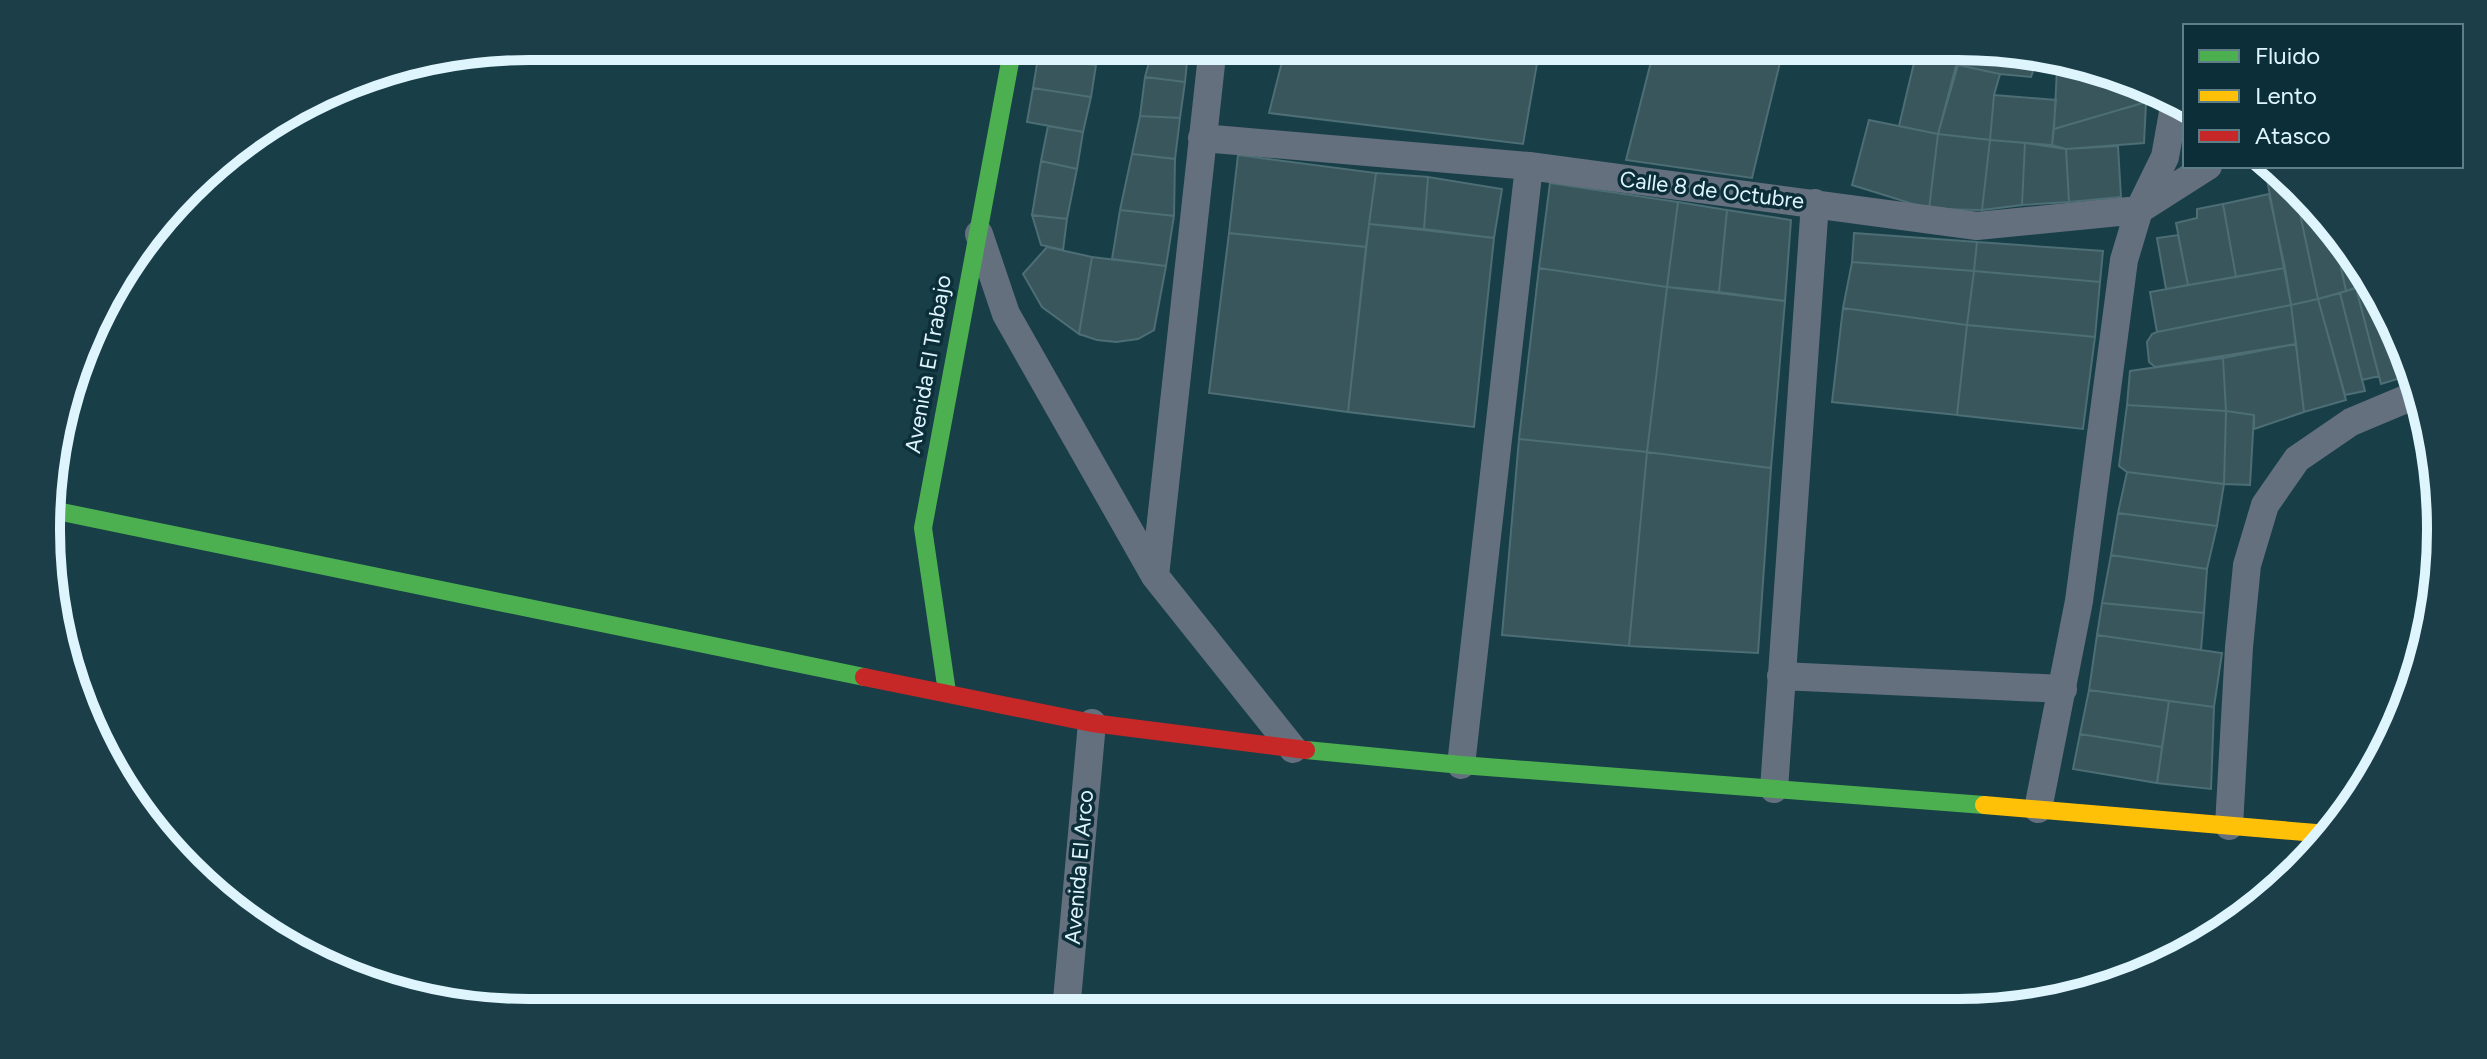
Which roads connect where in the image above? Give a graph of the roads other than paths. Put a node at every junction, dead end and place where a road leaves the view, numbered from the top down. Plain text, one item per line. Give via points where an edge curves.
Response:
1 (1010, 60) edge
2 (1211, 60) edge
3 (2173, 112) edge
4 (1202, 138) junction
5 (1529, 166) junction
6 (2205, 168) edge
7 (1815, 203) junction
8 (2139, 210) junction
9 (977, 228) junction
10 (2408, 398) edge
11 (61, 512) edge
12 (1155, 576) junction
13 (1781, 676) junction
14 (2063, 689) junction
15 (947, 692) junction
16 (1092, 723) junction
17 (1293, 749) junction
18 (1461, 765) junction
19 (1774, 789) junction
20 (2038, 809) junction
21 (2229, 826) junction
22 (2315, 833) edge
23 (1067, 999) edge

1 - 9 street, Avenida El Trabajo
2 - 4 street
3 - 8 street via 2165,157
4 - 5 street, Calle 8 de Octubre
4 - 12 street
5 - 7 street, Calle 8 de Octubre
5 - 18 street
6 - 8 street, Calle 8 de Octubre
7 - 8 street, Calle 8 de Octubre via 1977,226
7 - 13 street
8 - 14 street via 2124,260
9 - 12 street via 1006,314
9 - 15 street, Avenida El Trabajo via 923,528
10 - 21 street via 2351,422 2297,459 2265,505 2247,565
11 - 15 street
12 - 17 street
13 - 14 street
13 - 19 street
14 - 20 street
15 - 16 street
16 - 17 street
16 - 23 street, Avenida El Arco
17 - 18 street
18 - 19 street
19 - 20 street
20 - 21 street
21 - 22 street

